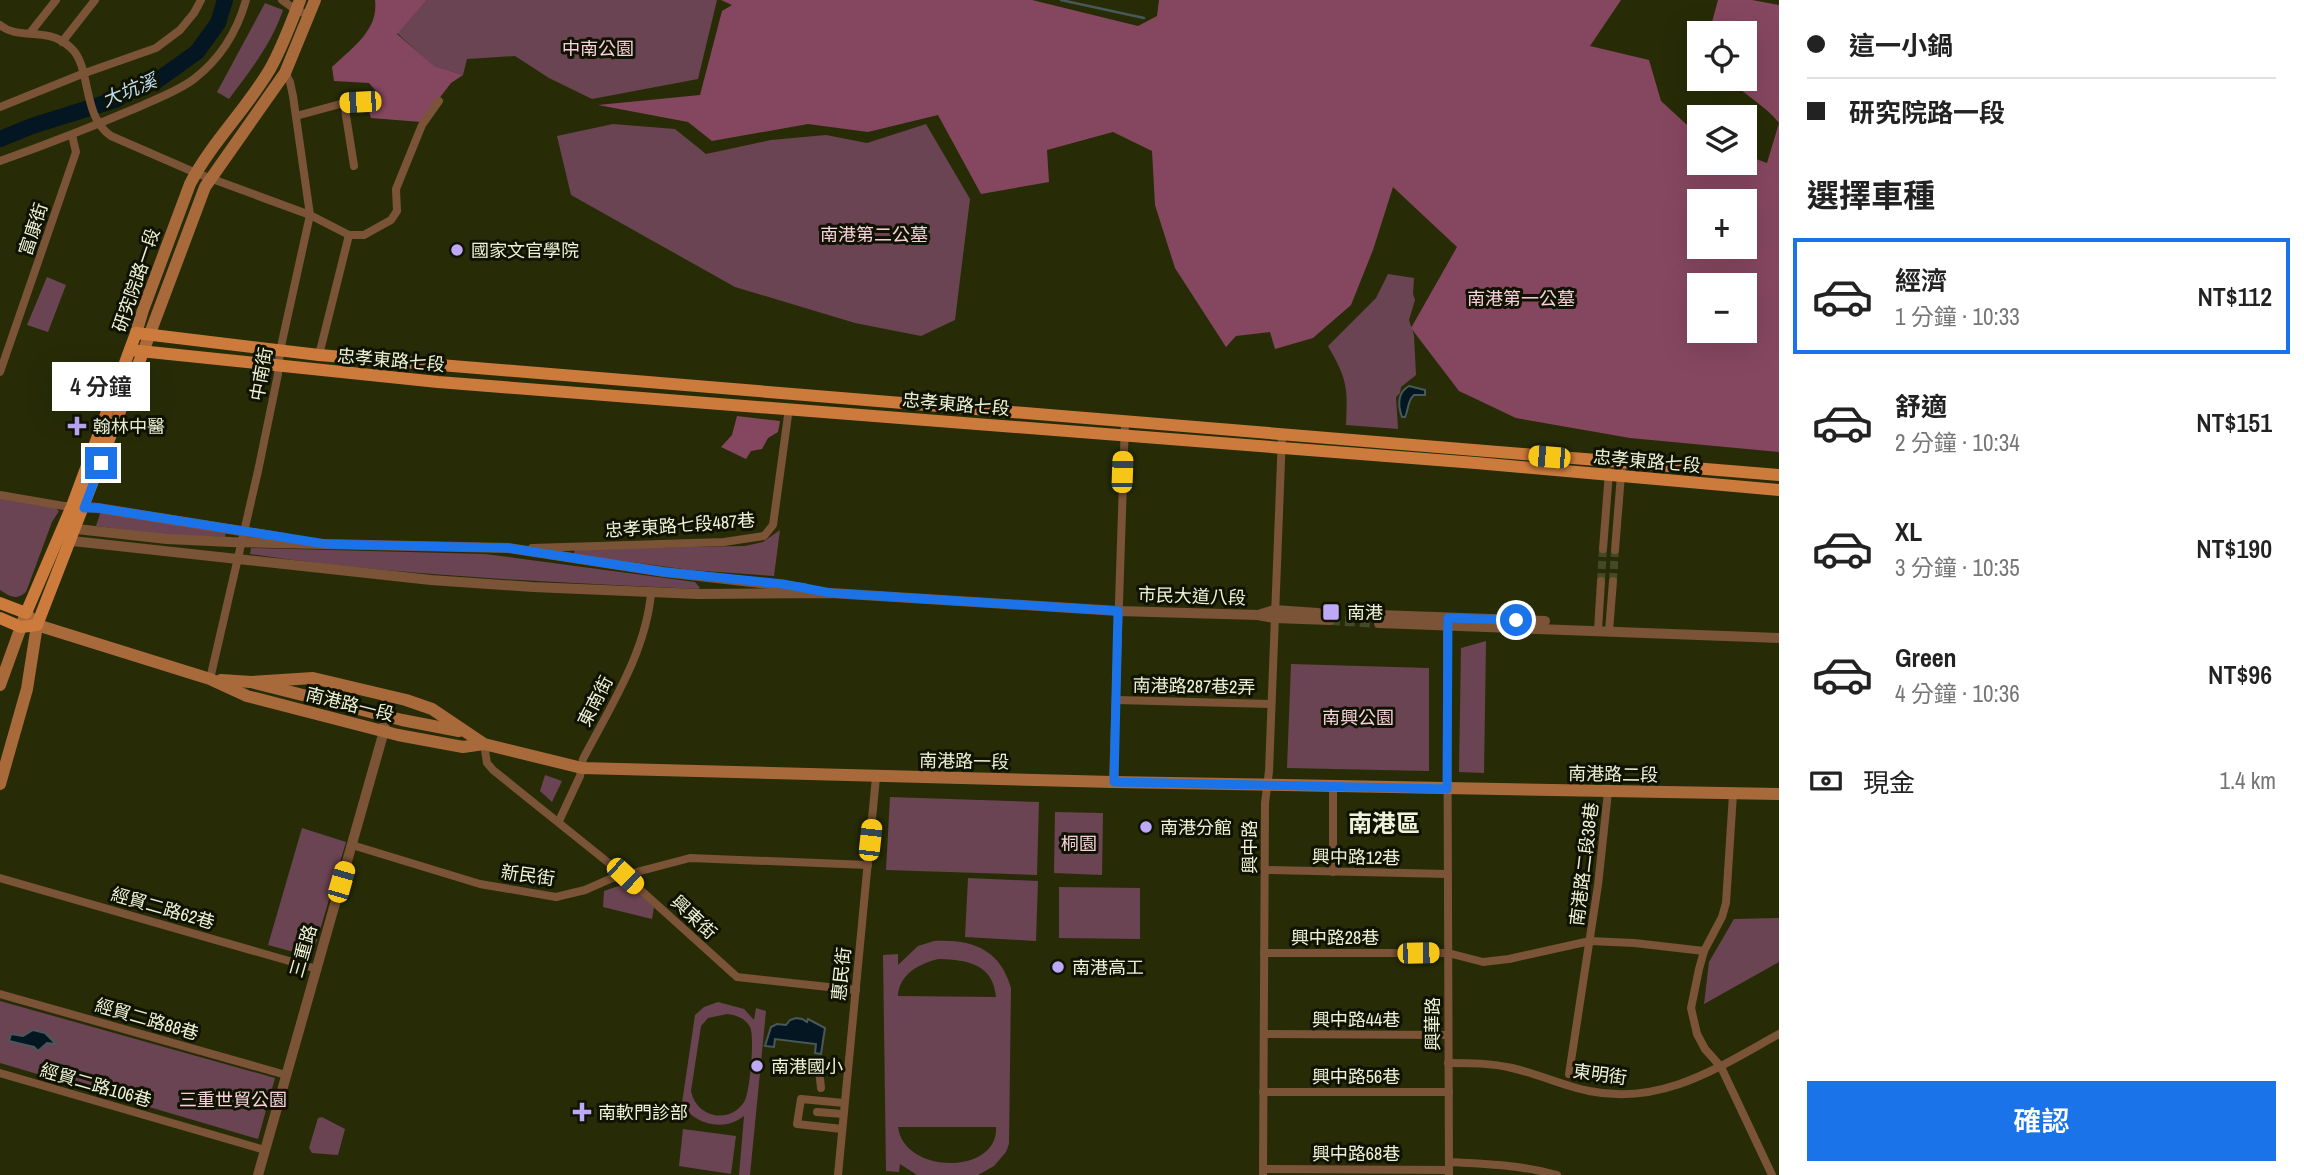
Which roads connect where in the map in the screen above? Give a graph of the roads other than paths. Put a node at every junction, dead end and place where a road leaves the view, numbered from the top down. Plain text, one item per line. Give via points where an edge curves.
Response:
1 (95, 0) edge
2 (201, 0) edge
3 (246, 0) edge
4 (282, 0) edge
5 (315, 0) edge
6 (51, 2) edge
7 (298, 5) edge
8 (310, 15) junction
9 (0, 25) edge
10 (30, 33) junction
11 (62, 42) junction
12 (285, 73) junction
13 (82, 74) junction
14 (439, 101) dead end
15 (360, 102) dead end
16 (344, 103) junction
17 (0, 107) edge
18 (296, 116) junction
19 (97, 121) junction
20 (72, 135) junction
21 (0, 161) edge
22 (354, 166) dead end
23 (196, 173) junction
24 (210, 178) junction
25 (310, 215) junction
26 (349, 235) junction
27 (143, 335) junction
28 (136, 351) junction
29 (280, 351) junction
30 (319, 355) junction
31 (278, 366) junction
32 (0, 372) edge
33 (789, 408) junction
34 (1124, 429) junction
35 (1282, 441) junction
36 (1616, 462) junction
37 (1779, 475) edge
38 (1614, 476) junction
39 (1779, 490) edge
40 (0, 495) edge
41 (78, 507) junction
42 (67, 534) junction
43 (242, 537) junction
44 (508, 548) junction
45 (1603, 549) tunnel mouth
46 (1615, 550) tunnel mouth
47 (236, 558) junction
48 (700, 576) junction
49 (1601, 581) tunnel mouth
50 (1613, 581) tunnel mouth
51 (651, 593) junction
52 (831, 593) junction
53 (698, 594) junction
54 (0, 603) edge
55 (1118, 611) junction
56 (26, 613) junction
57 (1274, 614) junction
58 (1331, 617) tunnel mouth
59 (0, 618) edge
60 (1379, 619) tunnel mouth
61 (1448, 622) junction
62 (37, 625) junction
63 (21, 627) junction
64 (1604, 627) junction
65 (1779, 631) edge
66 (1779, 638) edge
67 (210, 679) junction
68 (251, 682) junction
69 (0, 685) edge
70 (387, 696) junction
71 (1116, 700) junction
72 (1271, 704) junction
73 (386, 715) junction
74 (384, 731) junction
75 (466, 732) junction
76 (484, 744) junction
77 (582, 768) junction
78 (876, 777) junction
79 (1114, 782) junction
80 (0, 784) edge
81 (1267, 785) junction
82 (1334, 786) junction
83 (1447, 789) junction
84 (1608, 792) junction
85 (1733, 793) junction
86 (1779, 794) edge
87 (559, 821) junction
88 (352, 845) junction
89 (868, 865) junction
90 (1265, 870) junction
91 (1333, 872) junction
92 (1447, 874) junction
93 (625, 876) junction
94 (0, 878) edge
95 (1590, 941) junction
96 (1704, 951) junction
97 (1264, 953) junction
98 (1448, 953) junction
99 (317, 969) junction
100 (856, 990) junction
101 (0, 993) edge
102 (1264, 1034) junction
103 (1779, 1034) edge
104 (1448, 1035) junction
105 (1448, 1063) junction
106 (1721, 1067) junction
107 (819, 1069) dead end
108 (0, 1073) edge
109 (1569, 1074) dead end
110 (286, 1075) junction
111 (821, 1088) dead end
112 (1263, 1092) junction
113 (1449, 1092) junction
114 (844, 1103) junction
115 (817, 1112) dead end
116 (843, 1114) junction
117 (842, 1129) junction
118 (265, 1150) junction
119 (1449, 1169) edge
120 (1263, 1172) edge
121 (258, 1175) edge
122 (838, 1175) edge
123 (1557, 1175) edge
124 (1772, 1175) edge

1 - 11 street
2 - 13 street via 180,30 156,48
3 - 19 street via 229,42 200,74 173,91
4 - 7 street
5 - 8 main road, 研究院路一段
6 - 10 street
7 - 8 street
7 - 23 main road, 研究院路一段 via 270,68
8 - 12 main road, 研究院路一段
9 - 10 street
10 - 11 street via 51,35
11 - 13 street via 80,60
12 - 18 street, 中南街
12 - 24 main road, 研究院路一段
13 - 17 street
13 - 19 street
14 - 26 street via 422,125 406,163 396,189 397,211 391,220 363,235
15 - 16 street
16 - 18 street
16 - 22 street
18 - 25 street, 中南街
19 - 20 street
19 - 23 street via 111,136
20 - 21 street
20 - 32 street, 富康街 via 76,152
23 - 24 street
23 - 27 main road, 研究院路一段 via 143,310
24 - 25 street
24 - 27 main road, 研究院路一段
25 - 26 street
25 - 29 street, 中南街
26 - 30 street
27 - 28 main road, 研究院路一段
27 - 29 main road, 忠孝東路七段
28 - 31 main road, 忠孝東路七段
28 - 41 main road, 研究院路一段
29 - 30 main road, 忠孝東路七段
29 - 31 street, 中南街
30 - 34 main road, 忠孝東路七段
31 - 33 main road, 忠孝東路七段
31 - 43 street, 中南街
33 - 34 main road, 忠孝東路七段
33 - 44 street, 忠孝東路七段487巷 via 773,525 764,536 724,542
34 - 35 main road, 忠孝東路七段
34 - 55 street
35 - 36 main road, 忠孝東路七段
35 - 38 main road, 忠孝東路七段
35 - 57 street, 興中路
36 - 37 main road, 忠孝東路七段
36 - 38 street
38 - 39 main road, 忠孝東路七段
38 - 45 street
38 - 46 street
40 - 41 street
41 - 42 main road, 研究院路一段
41 - 43 street
42 - 43 street, 市民大道八段
42 - 47 street, 市民大道八段
42 - 56 main road, 研究院路一段
42 - 62 main road, 研究院路一段
43 - 44 street, 市民大道八段 via 326,544
43 - 47 street, 中南街
44 - 48 street, 市民大道八段
47 - 51 street, 市民大道八段 via 430,580
47 - 67 street, 中南街
48 - 52 street, 市民大道八段
48 - 53 street via 704,587
49 - 64 street
50 - 64 street
51 - 53 street, 市民大道八段
51 - 77 street, 東南街 via 634,659
52 - 53 street, 市民大道八段
52 - 55 street, 市民大道八段
54 - 56 main road
55 - 57 street, 市民大道八段
55 - 71 street
56 - 62 main road
56 - 63 main road, 研究院路一段
57 - 58 street, 市民大道八段
57 - 72 street, 興中路
59 - 63 main road
60 - 61 street
61 - 64 street
61 - 83 street, 興華路
62 - 63 main road, 南港路一段
62 - 67 main road, 南港路一段
62 - 80 main road via 27,689
63 - 69 main road, 研究院路一段
64 - 65 street
64 - 66 street
67 - 68 main road, 南港路一段
67 - 74 main road, 南港路一段 via 247,696
68 - 70 main road via 313,678
68 - 73 main road, 南港路一段
70 - 73 street, 三重路
70 - 75 main road via 432,709
71 - 72 street, 南港路287巷2弄
71 - 79 street
72 - 81 street, 興中路
73 - 74 street, 三重路
73 - 75 main road, 南港路一段
74 - 76 main road, 南港路一段 via 463,747
74 - 88 street, 三重路
75 - 76 main road, 南港路一段
76 - 77 main road, 南港路一段
76 - 87 street, 興東街 via 487,763
77 - 78 main road, 南港路一段
77 - 87 street, 東南街
78 - 79 main road, 南港路一段
78 - 89 street, 惠民街
79 - 81 main road, 南港路一段
81 - 82 main road, 南港路一段
81 - 90 street, 興中路
82 - 83 main road, 南港路一段
82 - 91 street
83 - 84 main road, 南港路二段
83 - 92 street, 興華路
84 - 85 main road, 南港路二段
84 - 95 street, 南港路二段38巷
85 - 86 main road, 南港路二段
85 - 96 street via 1726,904
87 - 93 street, 興東街
88 - 93 street, 新民街 via 480,884 556,897
88 - 99 street, 三重路
89 - 93 street, 新民街 via 690,858
89 - 100 street, 惠民街
90 - 91 street, 興中路12巷
90 - 97 street, 興中路
91 - 92 street, 興中路12巷
92 - 98 street, 興華路
93 - 100 street, 興東街 via 737,977
94 - 99 street, 經貿二路62巷
95 - 96 street, 興中路28巷
95 - 98 street, 興中路28巷 via 1509,959 1483,961
95 - 109 street, 南港路二段38巷
96 - 106 street via 1691,1008 1697,1034
97 - 98 street, 興中路28巷
97 - 102 street, 興中路
98 - 104 street, 興華路
99 - 110 street, 三重路
100 - 114 street, 惠民街
101 - 110 street, 經貿二路88巷
102 - 104 street, 興中路44巷
102 - 112 street, 興中路
103 - 106 street, 東明街
104 - 105 street, 興華路
105 - 106 street, 東明街 via 1502,1066 1591,1092 1627,1096 1674,1087
105 - 113 street, 興華路
106 - 124 street
107 - 111 street
108 - 118 street, 經貿二路106巷
110 - 118 street, 三重路
112 - 113 street, 興中路56巷
112 - 120 street, 興中路
113 - 119 street, 興華路
114 - 116 street, 惠民街
114 - 117 street via 801,1099 797,1124
115 - 116 street
116 - 117 street, 惠民街
117 - 122 street, 惠民街
118 - 121 street, 三重路
119 - 120 street, 興中路68巷
119 - 123 street, 興中路68巷 via 1501,1164

